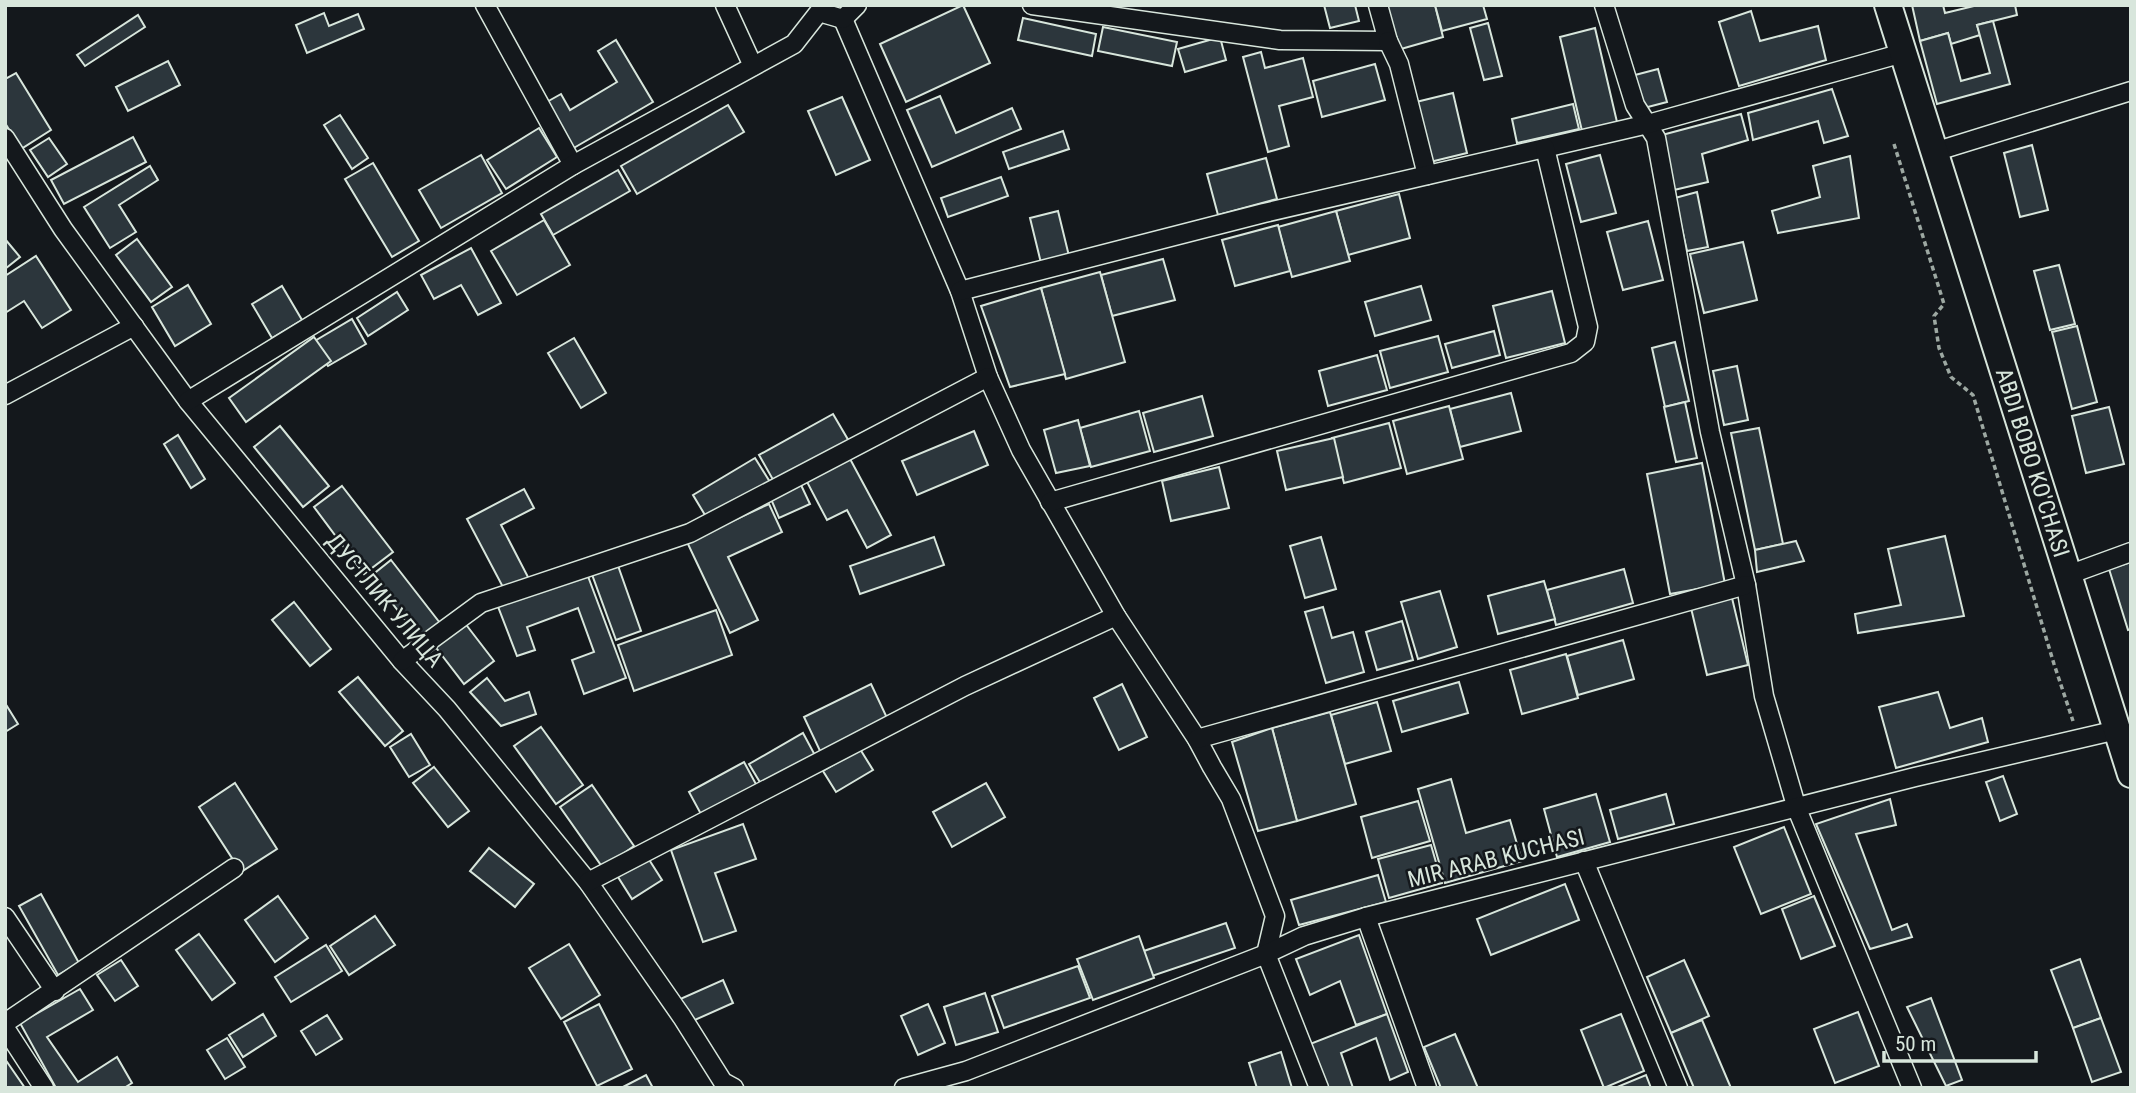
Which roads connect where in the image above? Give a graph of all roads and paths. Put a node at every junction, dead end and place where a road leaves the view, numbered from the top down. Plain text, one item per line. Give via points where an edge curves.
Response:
1 (485, 5) edge
2 (725, 5) edge
3 (857, 5) edge
4 (1032, 5) edge
5 (1378, 5) edge
6 (1604, 5) edge
7 (1888, 5) edge
8 (819, 9) edge
9 (843, 19) junction
10 (1388, 41) junction
11 (1903, 53) junction
12 (752, 66) junction
13 (2131, 91) edge
14 (1648, 124) junction
15 (5, 138) edge
16 (1894, 144) dead end
17 (1545, 148) junction
18 (1934, 152) junction
19 (573, 165) junction
20 (1427, 175) junction
21 (960, 291) junction
22 (134, 327) junction
23 (988, 377) junction
24 (5, 395) edge
25 (188, 401) junction
26 (1050, 502) junction
27 (2131, 552) edge
28 (2068, 575) junction
29 (1746, 585) junction
30 (1116, 616) junction
31 (402, 662) junction
32 (2117, 730) junction
33 (1197, 739) junction
34 (2079, 739) junction
35 (2131, 774) edge
36 (1797, 809) junction
37 (1584, 861) junction
38 (234, 868) dead end
39 (587, 882) junction
40 (5, 917) edge
41 (1366, 917) junction
42 (1266, 954) junction
43 (55, 991) junction
44 (5, 1026) edge
45 (44, 1088) edge
46 (734, 1088) edge
47 (904, 1088) edge
48 (1319, 1088) edge
49 (1427, 1088) edge
50 (1678, 1088) edge
51 (1912, 1088) edge

1 - 19 street
2 - 12 street
3 - 9 street
4 - 10 street via 1280,40
5 - 10 street
6 - 14 street via 1635,105
7 - 11 main road
8 - 9 street
8 - 12 street via 793,44
9 - 21 street
10 - 20 street via 1399,64
11 - 14 street
11 - 18 main road
12 - 19 street
13 - 18 street
14 - 17 street
14 - 29 street via 1656,138 1710,432
15 - 22 street, ДУСТЛИК УЛИЦА
16 - 34 path via 1944,304 1934,316 1939,348 1951,377 1973,395
17 - 20 street
17 - 26 street via 1588,327 1585,342 1571,353
18 - 28 main road, ABDI BOBO KO'CHASI
19 - 25 street
20 - 21 street
21 - 23 street
22 - 24 street
22 - 25 street, ДУСТЛИК УЛИЦА
23 - 26 street
23 - 31 street via 690,533 481,603
25 - 31 street, ДУСТЛИК УЛИЦА
26 - 30 street
27 - 28 street
28 - 32 main road, ABDI BOBO KO'CHASI
29 - 33 street
29 - 36 street via 1764,696
30 - 33 street
30 - 39 street via 965,686
31 - 39 street, ДУСТЛИК УЛИЦА via 447,709
32 - 34 street, MIR ARAB KUCHASI
32 - 35 main road, ABDI BOBO KO'CHASI
33 - 42 street via 1231,799 1275,916
34 - 36 street, MIR ARAB KUCHASI
36 - 37 street, MIR ARAB KUCHASI
36 - 51 street
37 - 41 street, MIR ARAB KUCHASI
37 - 50 street
38 - 43 street
39 - 46 street, ДУСТЛИК УЛИЦА via 723,1082
40 - 43 street
41 - 42 street, MIR ARAB KUCHASI via 1304,936
41 - 49 street
42 - 47 street, MIR ARAB KUCHASI via 966,1071
42 - 48 street
43 - 44 street
44 - 45 street

